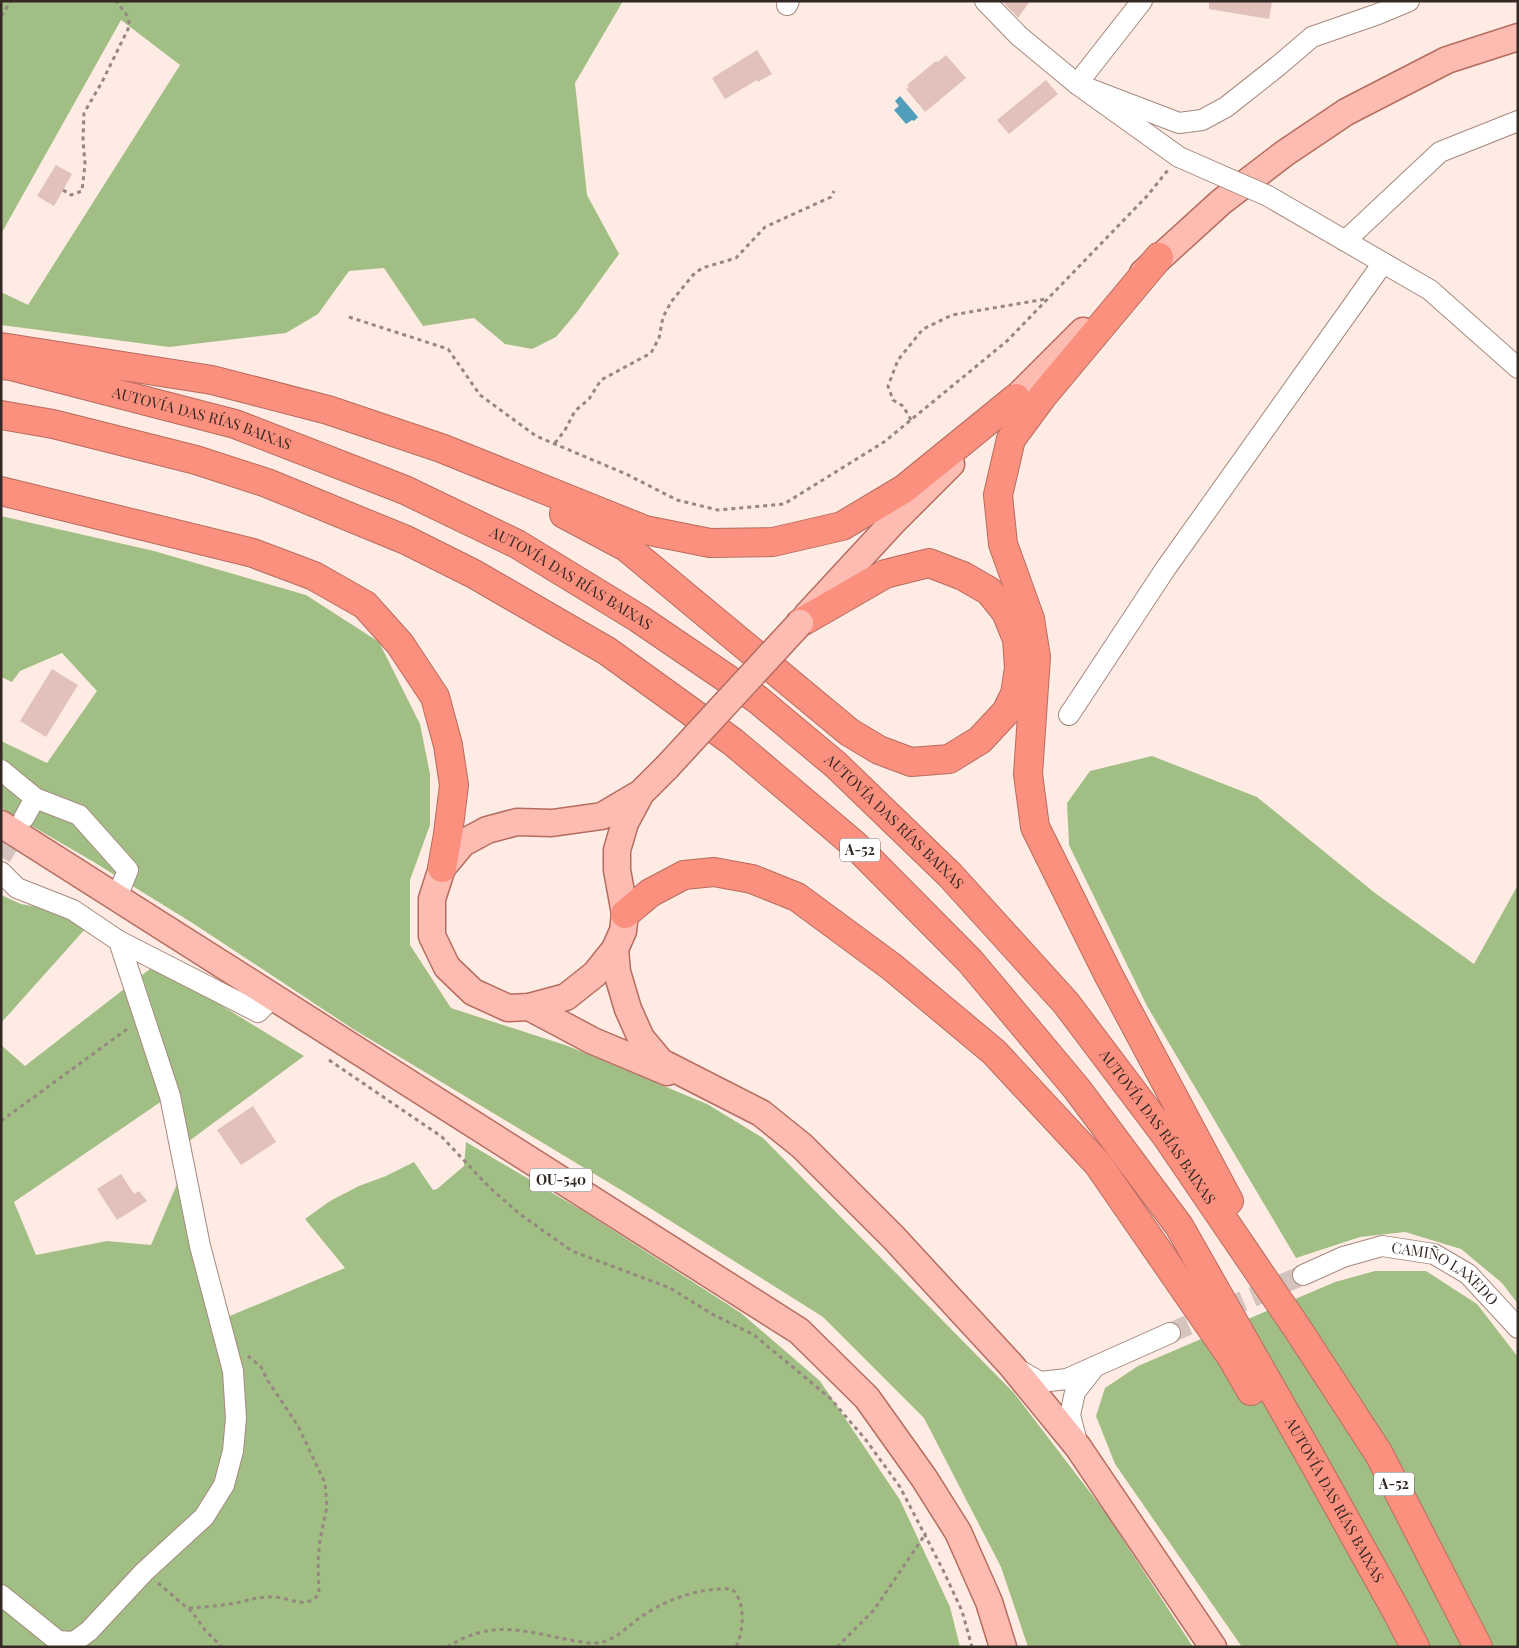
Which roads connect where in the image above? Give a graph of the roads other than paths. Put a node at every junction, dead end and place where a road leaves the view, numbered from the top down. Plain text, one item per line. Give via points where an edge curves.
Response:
1 (985, 1) edge
2 (1142, 1) edge
3 (1409, 1) edge
4 (1518, 38) edge
5 (1077, 84) junction
6 (1518, 121) edge
7 (1346, 241) junction
8 (1159, 257) junction
9 (1383, 263) junction
10 (1, 347) edge
11 (1, 365) edge
12 (1518, 368) edge
13 (1016, 398) junction
14 (1, 414) edge
15 (441, 448) junction
16 (1, 491) edge
17 (800, 623) junction
18 (1068, 715) dead end
19 (1, 770) edge
20 (641, 794) junction
21 (35, 798) junction
22 (13, 821) edge
23 (442, 868) junction
24 (1, 872) edge
25 (117, 897) junction
26 (625, 914) junction
27 (119, 941) junction
28 (615, 949) junction
29 (273, 997) junction
30 (528, 1007) junction
31 (701, 1083) junction
32 (1303, 1275) tunnel mouth
33 (1297, 1328) junction
34 (1518, 1328) edge
35 (1170, 1333) tunnel mouth
36 (1010, 1365) junction
37 (1071, 1386) junction
38 (1044, 1407) junction
39 (1078, 1448) junction
40 (1, 1595) edge
41 (1003, 1647) edge
42 (1213, 1647) edge
43 (1400, 1647) edge
44 (1415, 1647) edge
45 (1478, 1647) edge

1 - 5 street via 1019,36
2 - 5 street
3 - 5 street via 1312,37 1226,107 1202,120 1179,123
4 - 8 main road via 1447,60 1346,112 1221,202
5 - 7 street, bridge via 1179,157 1268,196
6 - 7 street via 1440,152
7 - 9 street
8 - 13 main road
8 - 33 highway via 1042,397 1012,439 998,494 1003,544 1030,619 1036,657 1028,774 1035,827 1114,985
9 - 12 street via 1430,290
9 - 18 street via 1166,568
10 - 15 highway via 212,380 328,410
11 - 33 highway, AUTOVÍA DAS RÍAS BAIXAS / A-52 via 235,424 405,490 517,544 638,618 757,699 836,765 950,875 1066,1003 1167,1137
13 - 15 highway via 904,489 842,526 773,542 710,543 645,530
13 - 17 main road via 895,520
14 - 44 highway, AUTOVÍA DAS RÍAS BAIXAS / A-52 via 187,458 267,483 406,540 474,574 606,651 733,742 855,845 970,961 1077,1088 1179,1226
15 - 17 highway via 626,547 849,732 879,750 911,762 948,759 980,740 1006,712 1015,694 1019,668 1017,639 1006,612 989,591 964,576 929,564 885,574
16 - 23 highway via 253,553 314,576 364,605 400,644 435,697 448,745 454,786
17 - 20 main road, bridge
19 - 21 street
20 - 23 main road via 602,816 552,823 517,822 487,830 463,843
20 - 26 main road via 624,823 617,850
21 - 22 street
21 - 25 street via 79,815 128,870
22 - 25 main road, OU-540
23 - 30 main road via 432,899 432,936 447,967 473,992 508,1008
24 - 27 street via 17,888 74,910
25 - 29 main road, OU-540
26 - 28 main road via 623,931
26 - 43 highway via 650,893 684,875 714,872 752,879 797,897 892,967 994,1052 1098,1164 1232,1358
27 - 29 street via 258,1012
27 - 40 street via 170,1096 200,1246 233,1371 236,1418 233,1451 224,1485 204,1517 74,1642 58,1641
28 - 30 main road via 595,974 566,997
28 - 31 main road via 617,972 640,1038 661,1062
29 - 41 main road, OU-540 via 799,1331 867,1398 924,1478 958,1532
30 - 31 main road via 593,1041 660,1070
31 - 36 main road via 761,1113 802,1146 894,1238
32 - 34 street, CAMIÑO LAXEDO via 1343,1257 1382,1246 1434,1254 1468,1274
33 - 45 highway, AUTOVÍA DAS RÍAS BAIXAS / A-52 via 1378,1454
35 - 37 street via 1095,1368
36 - 37 street via 1040,1382
36 - 38 main road
37 - 38 street via 1047,1397
37 - 39 street via 1070,1415
38 - 39 main road
39 - 42 main road

